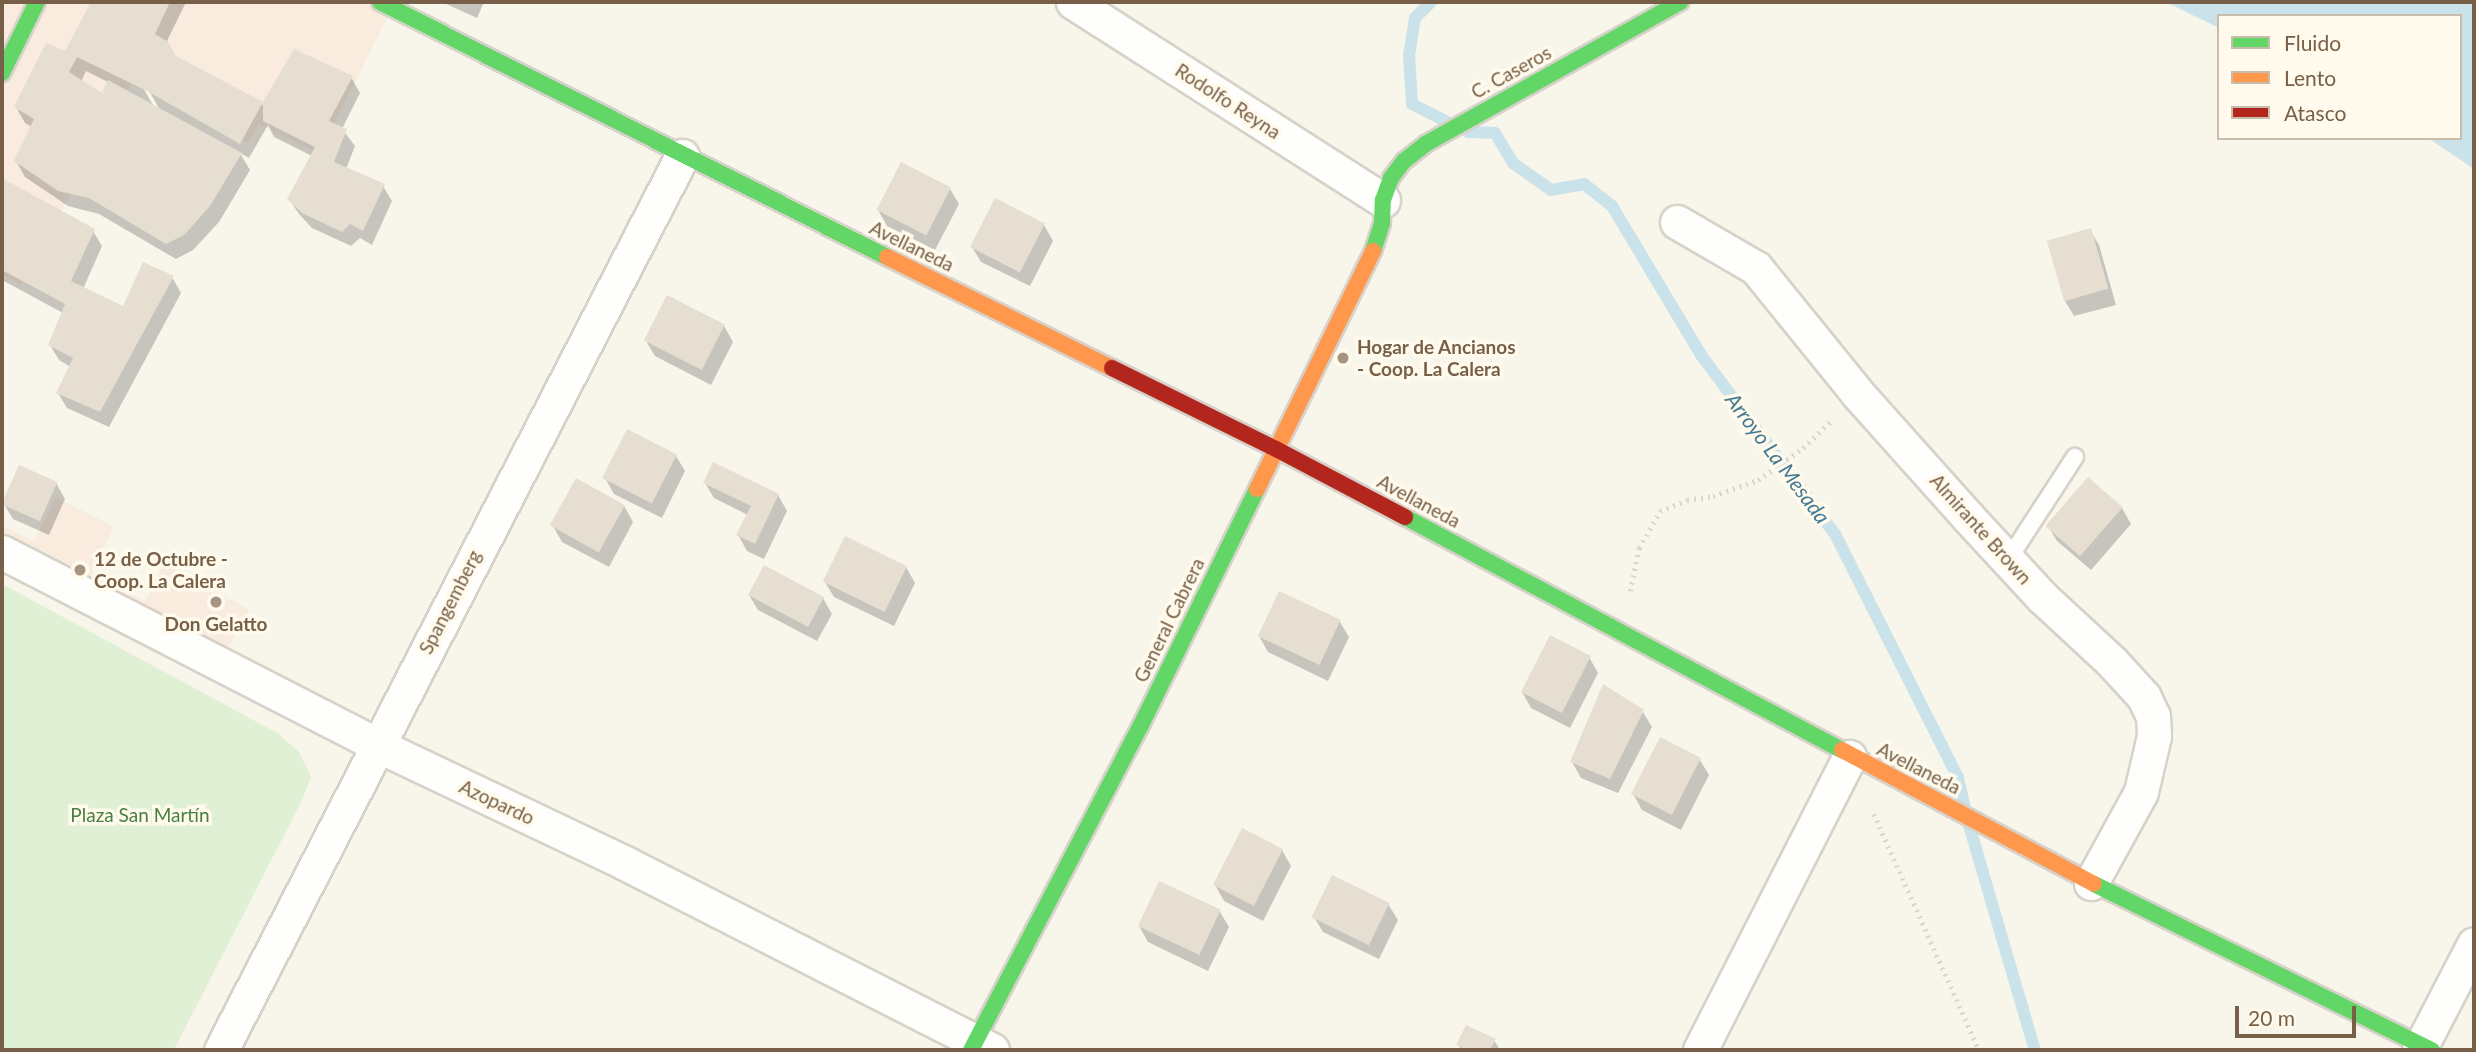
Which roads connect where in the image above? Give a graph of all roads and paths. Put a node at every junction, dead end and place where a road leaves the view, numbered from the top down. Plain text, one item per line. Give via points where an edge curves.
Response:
1 (37, 2) edge
2 (380, 2) edge
3 (1073, 2) edge
4 (1680, 2) edge
5 (2, 73) edge
6 (682, 156) junction
7 (1383, 200) junction
8 (1677, 222) dead end
9 (1803, 448) dead end
10 (1276, 449) junction
11 (2075, 457) dead end
12 (2, 552) edge
13 (2008, 560) junction
14 (1622, 633) junction
15 (377, 745) junction
16 (1849, 757) junction
17 (2091, 883) junction
18 (2474, 944) edge
19 (979, 1048) edge
20 (2424, 1048) edge
21 (221, 1050) edge
22 (1700, 1050) edge
23 (1979, 1050) edge

1 - 5 street
2 - 6 street, Avellaneda
3 - 7 street, Rodolfo Reyna
4 - 7 street, C. Caseros via 1427,143 1398,170
6 - 10 street, Avellaneda
6 - 15 street, Spangemberg
7 - 10 street, General Cabrera via 1375,248
8 - 13 street, Almirante Brown via 1756,268 1858,394
9 - 14 path via 1758,480 1660,511 1639,548
10 - 14 street, Avellaneda
10 - 19 street, General Cabrera
11 - 13 lane
12 - 15 street, Azopardo
13 - 17 street, Almirante Brown via 2131,681 2153,716 2154,736 2141,792
14 - 16 street, Avellaneda
15 - 19 street, Azopardo via 625,863
15 - 21 street, Spangemberg
16 - 17 street, Avellaneda
16 - 22 street
16 - 23 path
17 - 20 street, Avellaneda
18 - 20 street

